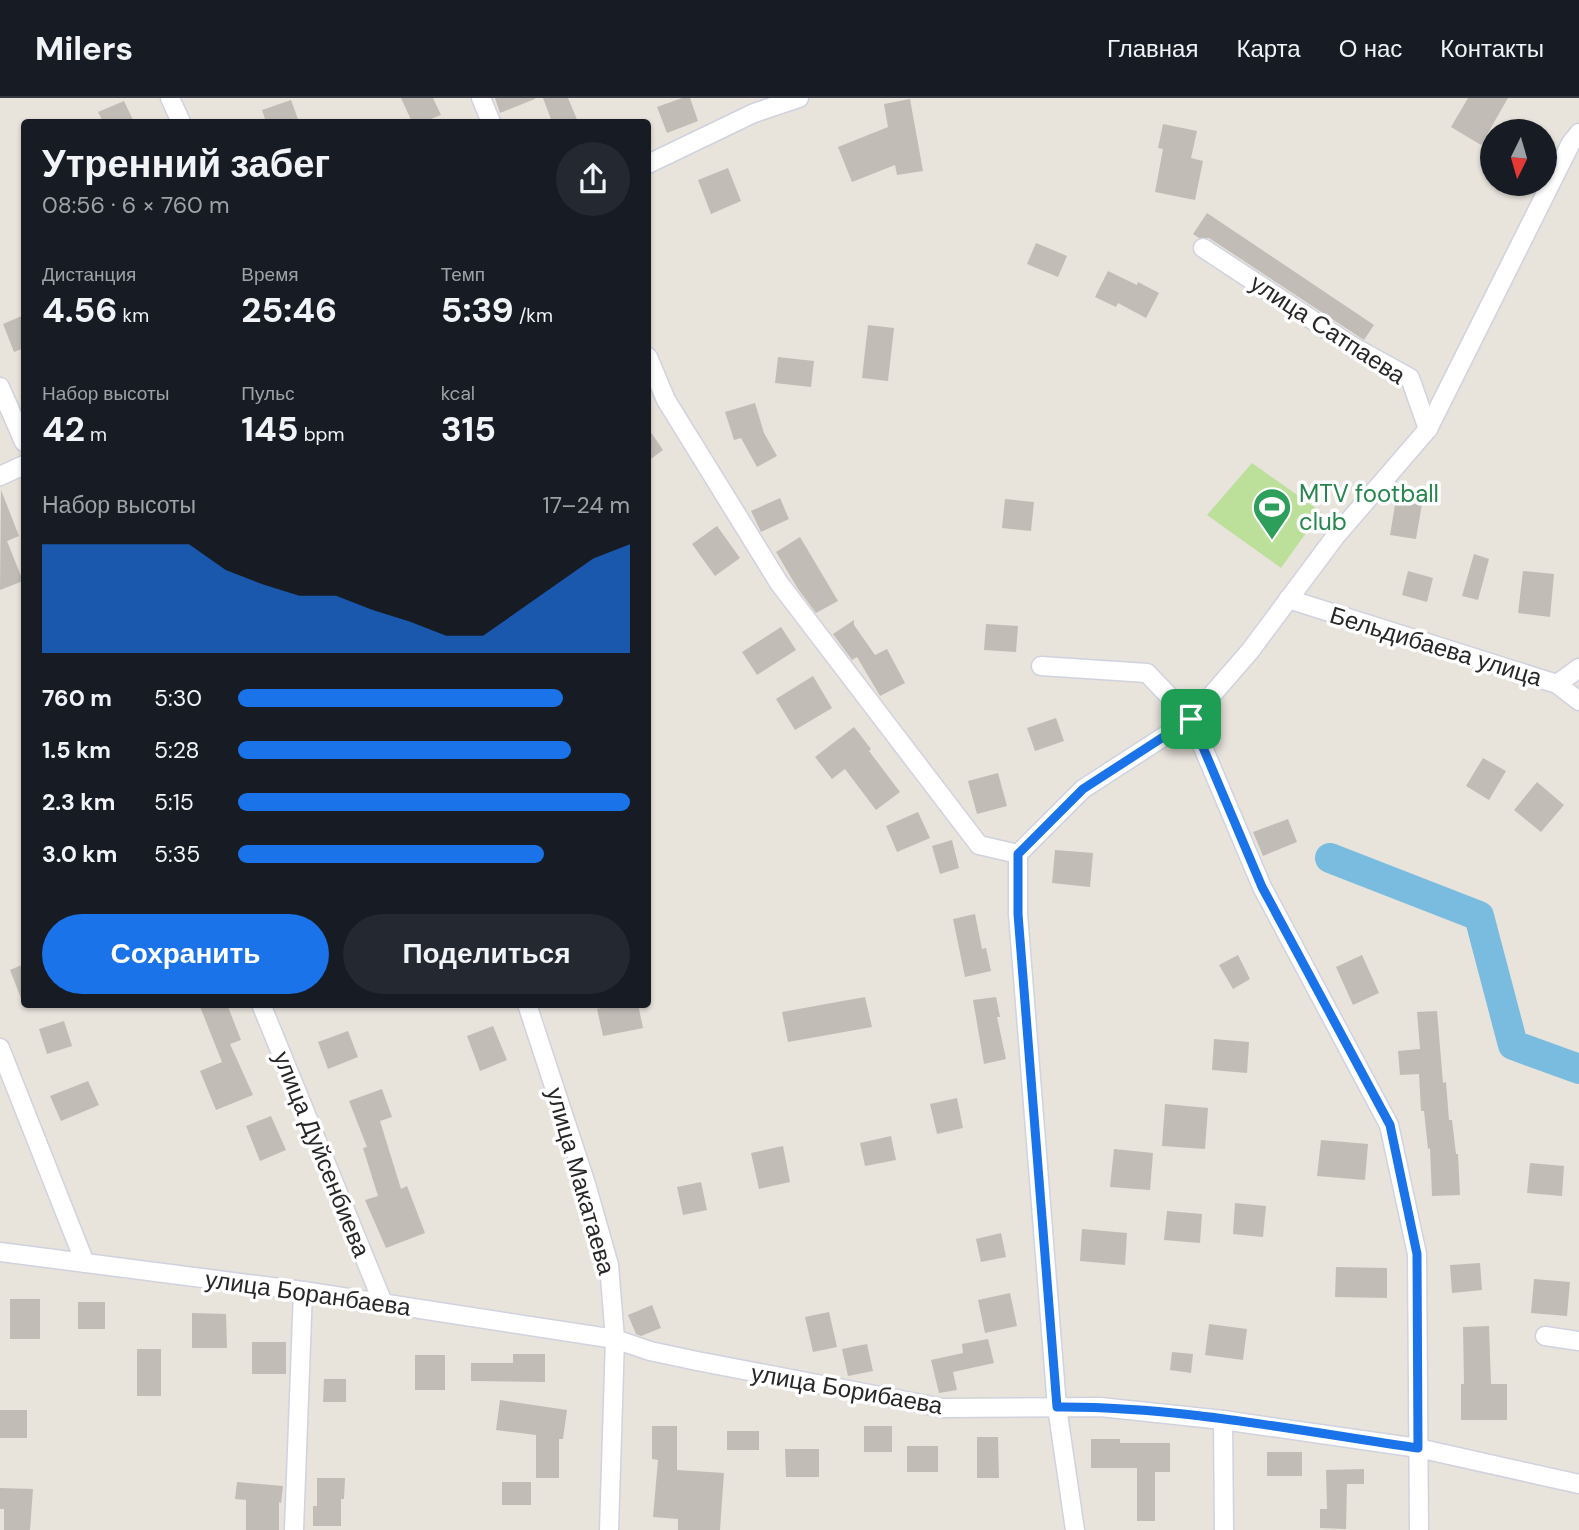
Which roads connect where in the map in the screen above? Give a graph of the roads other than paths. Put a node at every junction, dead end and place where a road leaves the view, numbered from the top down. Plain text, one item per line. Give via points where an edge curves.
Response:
1 (170, 98) edge
2 (481, 98) edge
3 (799, 98) edge
4 (751, 105) edge
5 (180, 119) edge
6 (490, 119) edge
7 (1579, 133) edge
8 (651, 162) edge
9 (1203, 248) dead end
10 (651, 364) edge
11 (0, 387) edge
12 (1428, 429) junction
13 (21, 435) edge
14 (21, 466) edge
15 (0, 475) edge
16 (1288, 599) junction
17 (1041, 666) dead end
18 (1579, 668) edge
19 (1556, 684) junction
20 (1579, 701) edge
21 (1191, 719) junction
22 (1018, 854) junction
23 (263, 1008) edge
24 (528, 1008) edge
25 (0, 1048) edge
26 (0, 1252) edge
27 (85, 1263) junction
28 (303, 1291) junction
29 (383, 1303) junction
30 (1545, 1336) dead end
31 (615, 1339) junction
32 (1579, 1341) edge
33 (1057, 1407) junction
34 (1223, 1420) junction
35 (1418, 1448) junction
36 (1579, 1484) edge
37 (295, 1530) edge
38 (609, 1530) edge
39 (1075, 1530) edge
40 (1224, 1530) edge
41 (1419, 1530) edge

1 - 5 street
2 - 6 street
3 - 4 street
4 - 8 street
7 - 12 street
9 - 12 street, улица Сатпаева via 1352,346 1410,378
10 - 22 street via 666,400 779,583 979,845
11 - 13 street
12 - 16 street
14 - 15 street
16 - 19 street, Бельдибаева улица
16 - 21 street
17 - 21 street via 1147,673
18 - 19 street
19 - 20 street, Бельдибаева улица
21 - 22 street via 1083,789
21 - 35 street via 1262,887 1390,1125 1417,1254
22 - 33 street via 1018,914
23 - 29 street, улица Дуйсенбиева
24 - 31 street, улица Макатаева via 609,1265
25 - 27 street
26 - 27 street, улица Боранбаева
27 - 28 street, улица Боранбаева
28 - 29 street, улица Боранбаева
28 - 37 street
29 - 31 street, улица Боранбаева
30 - 32 street
31 - 33 street, улица Борибаева via 697,1362 943,1408
31 - 38 street, улица Макатаева
33 - 34 street, улица Борибаева
33 - 39 street
34 - 35 street, улица Борибаева
34 - 40 street
35 - 36 street, улица Борибаева
35 - 41 street

